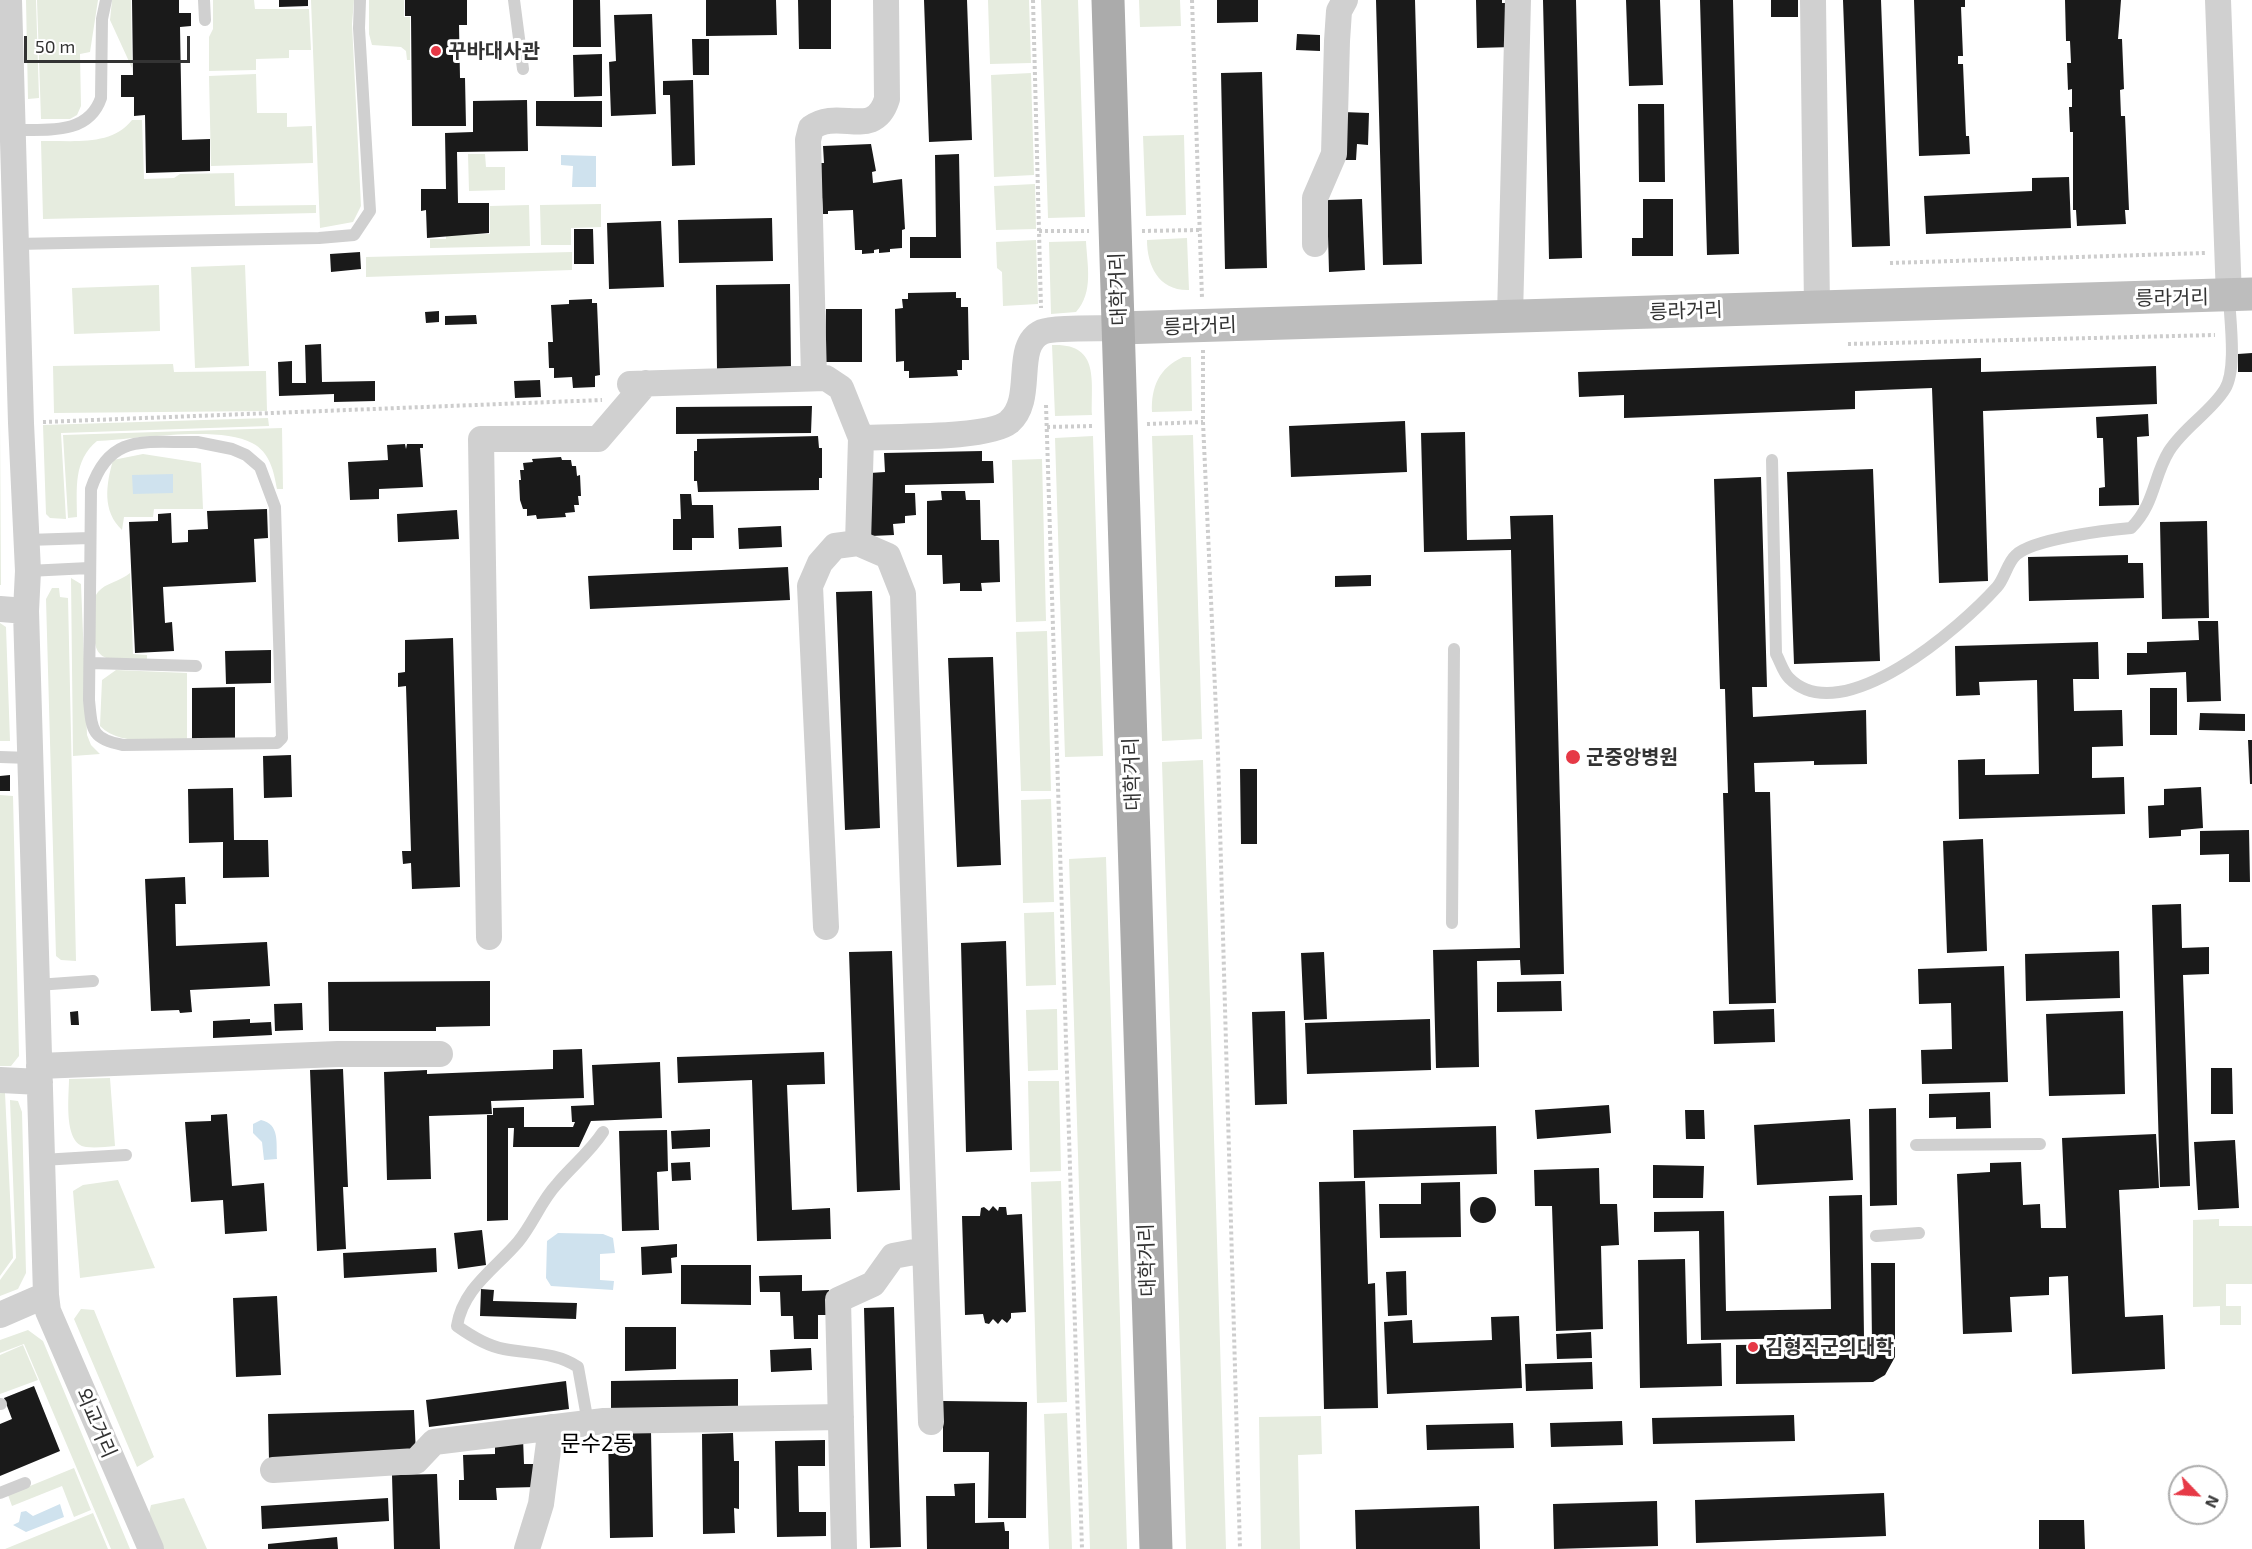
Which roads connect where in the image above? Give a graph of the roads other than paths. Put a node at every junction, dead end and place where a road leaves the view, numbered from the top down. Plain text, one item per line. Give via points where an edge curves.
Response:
1 (9, 0) edge
2 (106, 0) edge
3 (204, 0) edge
4 (360, 0) edge
5 (514, 0) edge
6 (886, 0) edge
7 (1108, 0) edge
8 (1344, 0) edge
9 (1518, 0) edge
10 (1813, 0) edge
11 (2218, 0) edge
12 (205, 20) dead end
13 (523, 69) dead end
14 (12, 130) junction
15 (16, 244) junction
16 (1315, 244) dead end
17 (2240, 296) edge
18 (1817, 307) junction
19 (1510, 316) junction
20 (1120, 328) junction
21 (814, 378) junction
22 (861, 438) junction
23 (1772, 460) dead end
24 (90, 538) junction
25 (27, 540) junction
26 (858, 543) junction
27 (89, 568) junction
28 (28, 571) junction
29 (0, 609) edge
30 (26, 611) junction
31 (1454, 649) dead end
32 (90, 663) junction
33 (196, 666) dead end
34 (0, 757) edge
35 (30, 758) junction
36 (1452, 923) dead end
37 (826, 927) dead end
38 (489, 937) dead end
39 (93, 981) dead end
40 (37, 985) junction
41 (440, 1054) dead end
42 (39, 1074) junction
43 (0, 1080) edge
44 (603, 1132) dead end
45 (2040, 1144) dead end
46 (1916, 1145) dead end
47 (126, 1155) dead end
48 (42, 1160) junction
49 (1919, 1233) dead end
50 (1876, 1236) dead end
51 (925, 1250) junction
52 (46, 1295) junction
53 (0, 1315) edge
54 (841, 1417) junction
55 (931, 1422) dead end
56 (588, 1423) junction
57 (551, 1428) junction
58 (273, 1470) dead end
59 (25, 1483) dead end
60 (0, 1493) edge
61 (151, 1549) edge
62 (527, 1549) edge
63 (844, 1549) edge
64 (1156, 1549) edge

1 - 14 street, 외교거리
2 - 14 lane via 102,18 101,98 97,110 74,128
3 - 12 lane
4 - 15 lane via 370,212 354,235
5 - 13 lane
6 - 21 street via 887,99 883,113 872,121 820,121 811,128 808,141
7 - 20 main road, 대학거리
8 - 16 street via 1339,11 1337,40 1334,154 1315,198
9 - 19 street
10 - 18 street
11 - 17 street via 2228,248
14 - 15 street, 외교거리
15 - 25 street, 외교거리
17 - 18 main road, 릉라거리
17 - 23 lane via 2230,334 2231,363 2226,388 2169,452 2142,517 2131,528 2094,531 2016,555 2000,584 1937,644 1873,682 1833,694 1803,688 1788,677 1776,654
18 - 19 main road, 릉라거리
19 - 20 main road, 릉라거리
20 - 22 street via 1043,332 1032,340 1025,360 1023,402 1010,422 990,432
20 - 64 main road, 대학거리
21 - 22 street via 826,378 840,388
21 - 38 street via 637,384 598,439 482,439
22 - 26 street
24 - 25 lane
24 - 27 lane
24 - 32 lane via 91,489 98,469 110,453 137,443 197,442 232,449 260,467 275,507 282,738 277,743 107,742 96,735 91,724
25 - 28 street, 외교거리
26 - 37 street via 835,546 820,563 810,586
26 - 51 street via 888,556 903,594
27 - 28 lane
27 - 32 lane
28 - 30 street, 외교거리
29 - 30 street
30 - 35 street, 외교거리
31 - 36 lane
32 - 33 lane
34 - 35 lane
35 - 40 street, 외교거리
39 - 40 lane
40 - 42 street, 외교거리
41 - 42 street via 338,1054
42 - 43 street
42 - 48 street, 외교거리
44 - 56 lane via 591,1150 555,1185 518,1242 482,1276 459,1312 457,1326 501,1349 564,1358 578,1367
45 - 46 lane
47 - 48 lane
48 - 52 street, 외교거리
49 - 50 lane
51 - 54 street via 893,1256 873,1284 838,1300
51 - 55 street
52 - 53 street
52 - 61 street, 외교거리 via 48,1311
54 - 56 street
54 - 63 street
56 - 57 street
57 - 58 street via 434,1442 416,1461
57 - 62 street via 541,1504
59 - 60 lane

